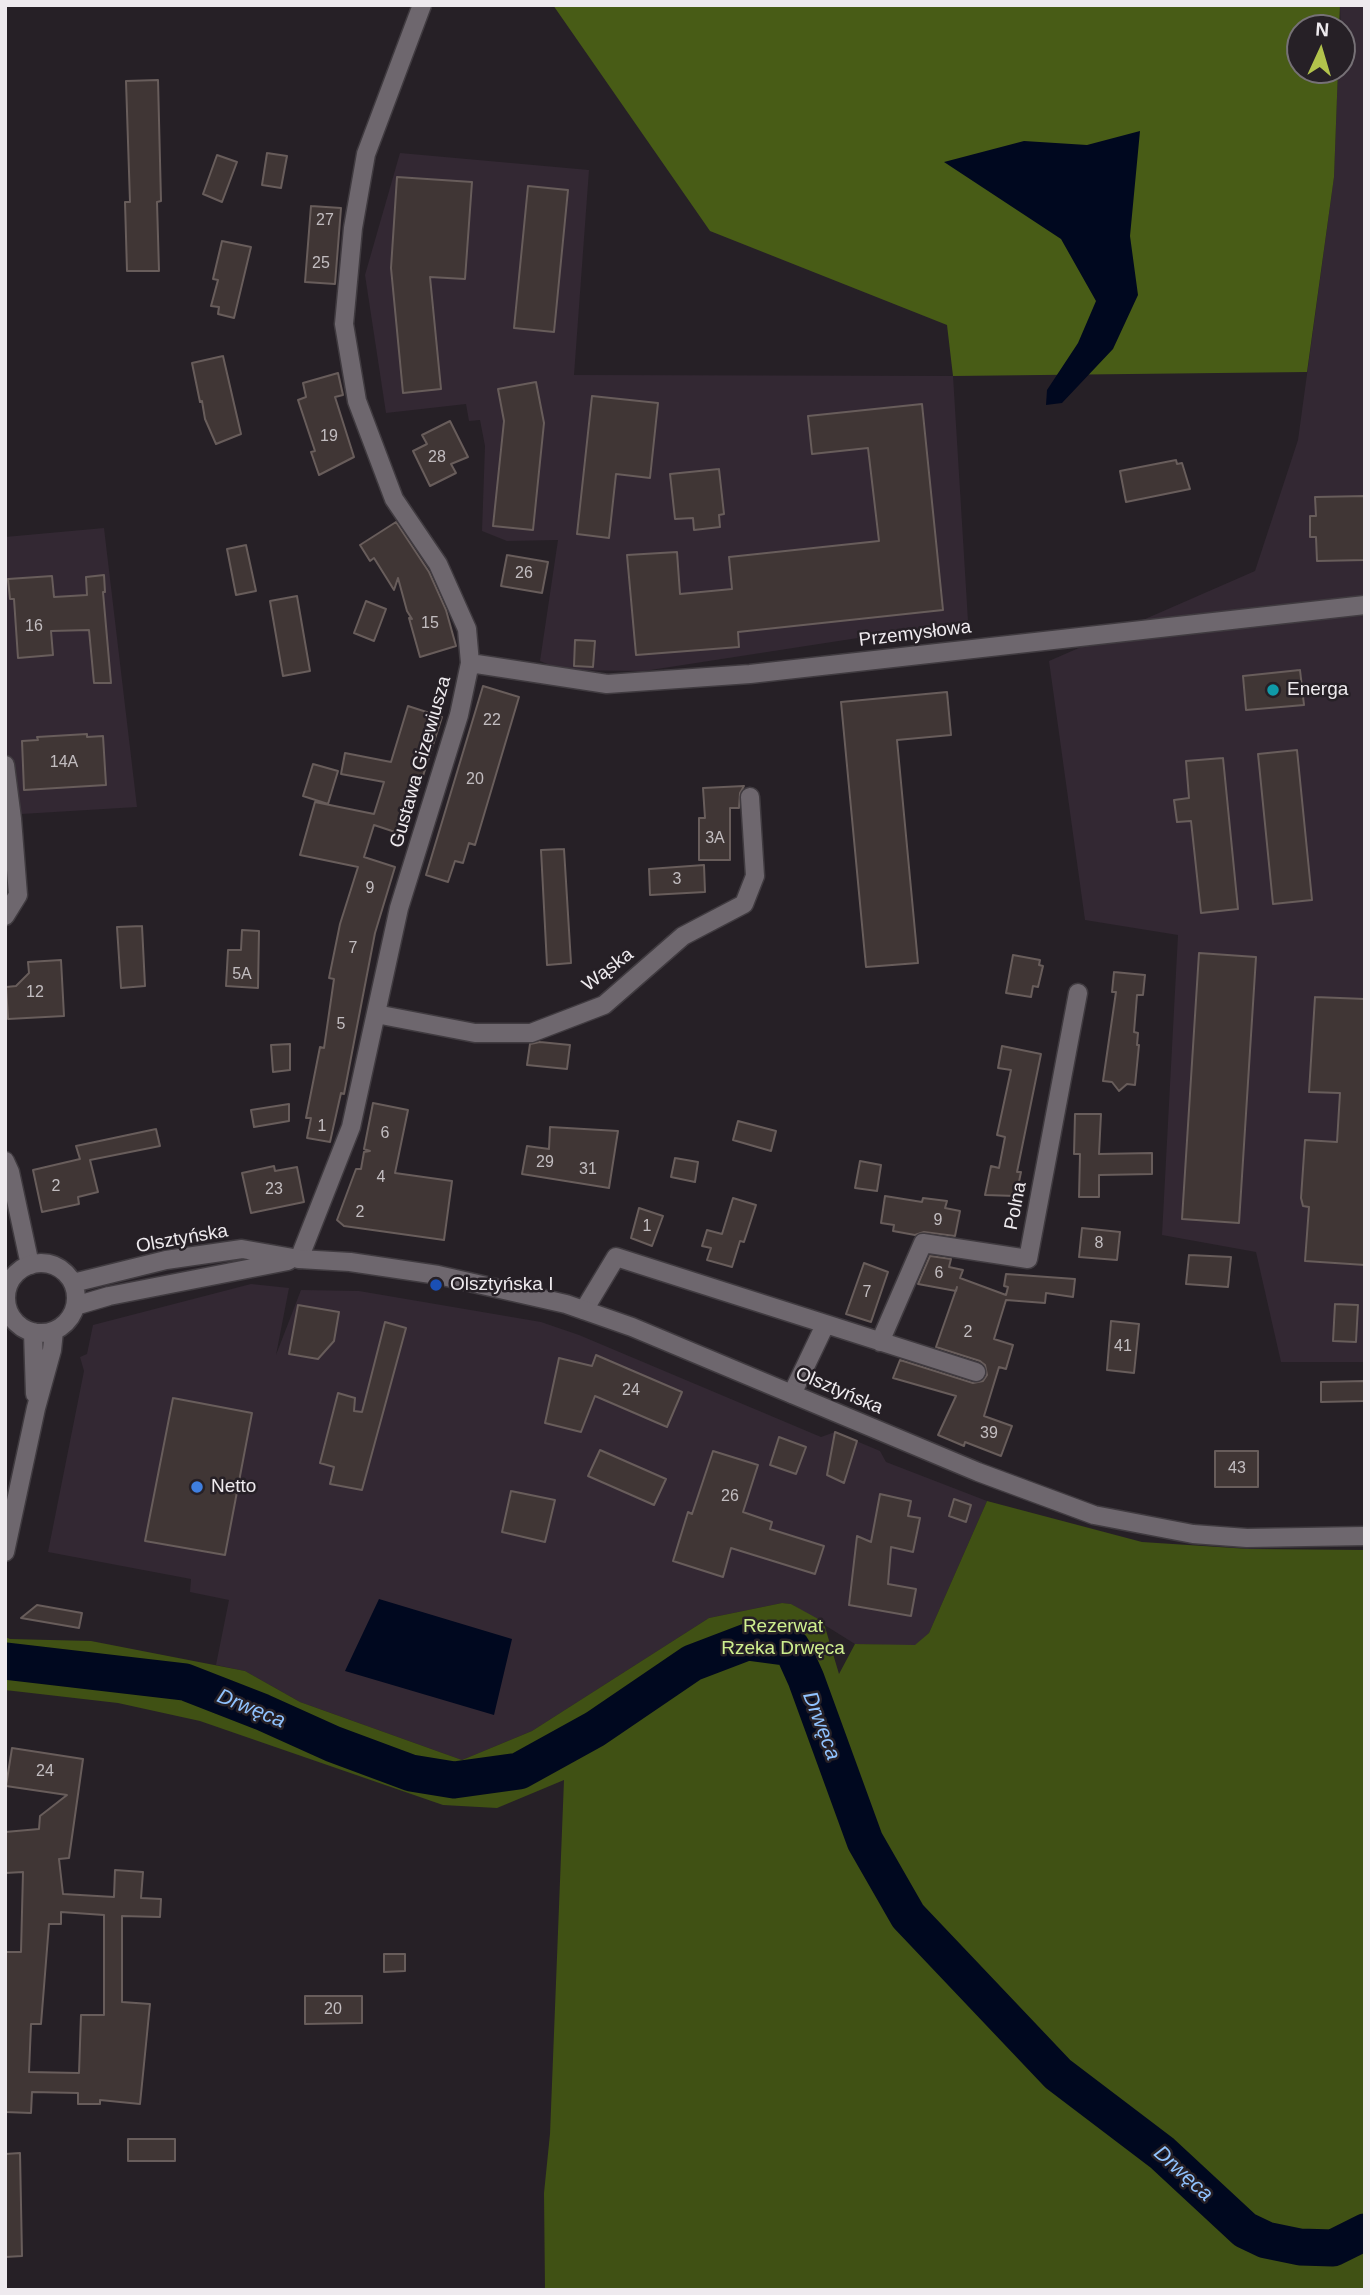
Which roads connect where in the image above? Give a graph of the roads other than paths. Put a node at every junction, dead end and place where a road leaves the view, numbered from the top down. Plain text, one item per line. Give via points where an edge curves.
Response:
1 (422, 5) edge
2 (1365, 605) edge
3 (470, 663) junction
4 (5, 765) edge
5 (750, 797) dead end
6 (8, 820) edge
7 (5, 916) edge
8 (1078, 993) dead end
9 (376, 1014) junction
10 (5, 1161) edge
11 (299, 1259) junction
12 (30, 1265) junction
13 (73, 1283) junction
14 (6, 1290) edge
15 (75, 1306) junction
16 (584, 1310) junction
17 (8, 1314) edge
18 (825, 1325) junction
19 (54, 1331) junction
20 (33, 1332) junction
21 (880, 1342) junction
22 (975, 1372) dead end
23 (792, 1394) junction
24 (36, 1408) junction
25 (1365, 1536) edge
26 (5, 1552) edge

1 - 3 street, Gustawa Gizewiusza via 366,154 344,324 357,401 375,450 394,499 443,575 467,629
2 - 3 street, Przemysłowa via 750,674 607,684
3 - 9 street, Gustawa Gizewiusza via 459,715 399,908
4 - 6 street
5 - 9 street, Wąska via 755,876 744,904 683,936 604,1005 531,1033 475,1032
6 - 7 street via 18,895
8 - 21 street, Polna via 1028,1259 923,1244
9 - 11 street, Gustawa Gizewiusza via 351,1126
10 - 12 street
11 - 13 street, Olsztyńska via 242,1250 166,1260
11 - 15 street, Olsztyńska
11 - 16 street, Olsztyńska via 438,1275
12 - 13 street via 59,1268
12 - 14 street via 14,1276
13 - 15 street
14 - 17 street
15 - 19 street via 69,1320
16 - 18 street via 616,1257
16 - 23 street, Olsztyńska
17 - 20 street
18 - 21 street
18 - 23 street
19 - 20 street
19 - 24 street
20 - 24 street
21 - 22 street
23 - 25 street, Olsztyńska via 1094,1515 1193,1534
24 - 26 street

